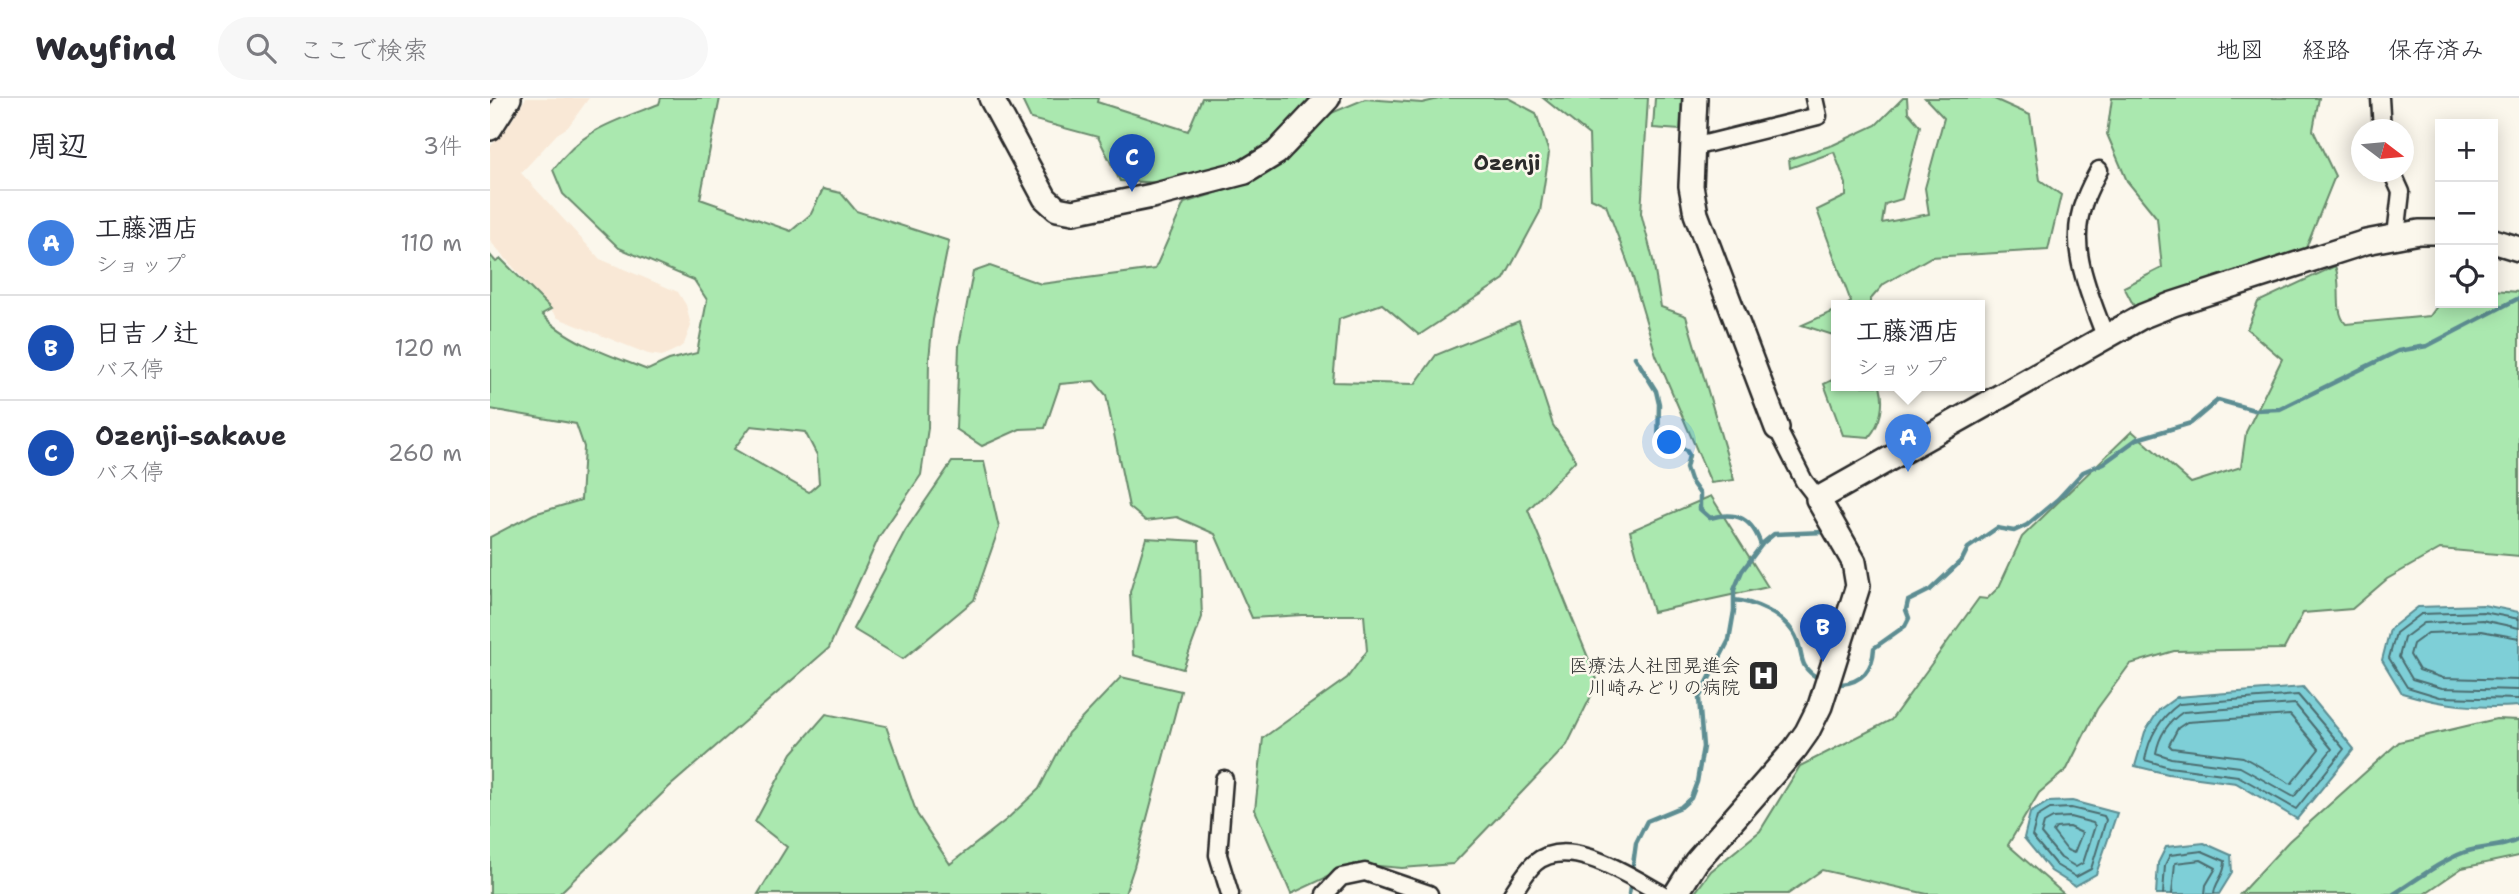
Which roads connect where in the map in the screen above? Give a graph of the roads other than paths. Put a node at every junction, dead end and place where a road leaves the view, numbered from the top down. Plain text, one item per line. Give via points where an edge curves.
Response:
1 (509, 98) edge
2 (991, 98) edge
3 (1328, 98) edge
4 (1695, 98) edge
5 (1814, 98) edge
6 (2380, 98) edge
7 (2381, 119) edge
8 (490, 128) edge
9 (1693, 147) junction
10 (2099, 170) dead end
11 (2397, 182) edge
12 (2435, 232) edge
13 (2396, 236) junction
14 (2498, 243) edge
15 (2519, 249) edge
16 (2105, 336) junction
17 (1777, 428) joint
18 (1818, 499) junction
19 (1224, 779) dead end
20 (1230, 894) edge
21 (1325, 894) edge
22 (1429, 894) edge
23 (1512, 894) edge
24 (1662, 894) edge
25 (1676, 894) edge

1 - 8 street
2 - 3 street via 1045,198 1057,209 1073,212 1245,172 1276,153
4 - 9 street
5 - 9 street via 1818,116
6 - 7 street
9 - 17 street via 1691,186 1696,214
10 - 16 street via 2084,200 2077,251
11 - 13 street via 2402,192
12 - 13 street
13 - 16 street via 2173,304
14 - 15 street
16 - 18 street
17 - 18 street
18 - 25 street via 1854,562 1858,586 1820,706 1795,748 1696,862
19 - 20 street via 1219,855
21 - 22 street via 1341,877 1365,872
23 - 24 street via 1535,862 1576,852

